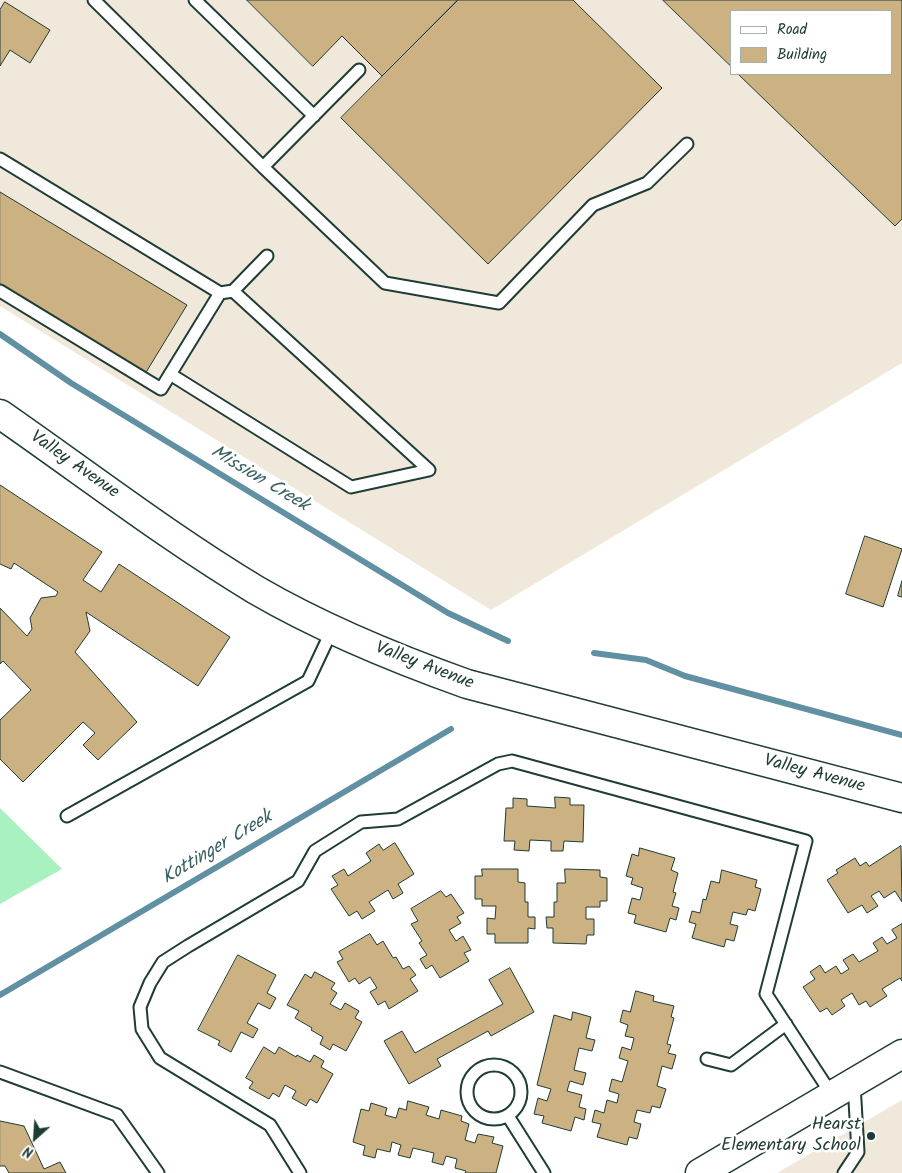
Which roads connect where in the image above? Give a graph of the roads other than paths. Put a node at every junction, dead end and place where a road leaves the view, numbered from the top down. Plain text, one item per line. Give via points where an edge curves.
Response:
1 (94, 0) edge
2 (196, 0) edge
3 (359, 70) dead end
4 (314, 116) junction
5 (687, 144) dead end
6 (0, 159) edge
7 (263, 167) junction
8 (267, 256) dead end
9 (233, 291) junction
10 (0, 292) edge
11 (220, 293) junction
12 (170, 374) junction
13 (3, 422) edge
14 (332, 630) junction
15 (902, 798) edge
16 (67, 816) dead end
17 (786, 1024) junction
18 (902, 1054) edge
19 (707, 1059) dead end
20 (0, 1072) edge
21 (843, 1089) junction
22 (508, 1116) junction
23 (158, 1173) edge
24 (300, 1173) edge
25 (544, 1173) edge
26 (700, 1173) edge
27 (844, 1173) edge

1 - 7 lane
2 - 4 lane
3 - 4 lane
4 - 7 lane
5 - 7 lane via 647,183 593,205 499,303 385,283
6 - 11 lane
8 - 9 lane
9 - 11 lane
9 - 12 lane via 429,470 352,486
10 - 12 lane via 161,389
11 - 12 lane
13 - 14 street, Valley Avenue via 241,580
14 - 15 street, Valley Avenue via 400,660 467,684
14 - 16 lane via 308,681
17 - 19 lane via 730,1065
17 - 21 lane
17 - 24 lane via 766,994 806,841 512,761 498,764 398,819 361,822 353,827 315,851 298,881 163,962 150,983 140,1007 142,1029 160,1058 270,1125
18 - 21 street
20 - 23 lane via 117,1115
21 - 26 street
21 - 27 lane via 858,1152
22 - 22 lane via 521,1098 518,1078 501,1066 481,1069 468,1085 470,1105 486,1118
22 - 25 lane

